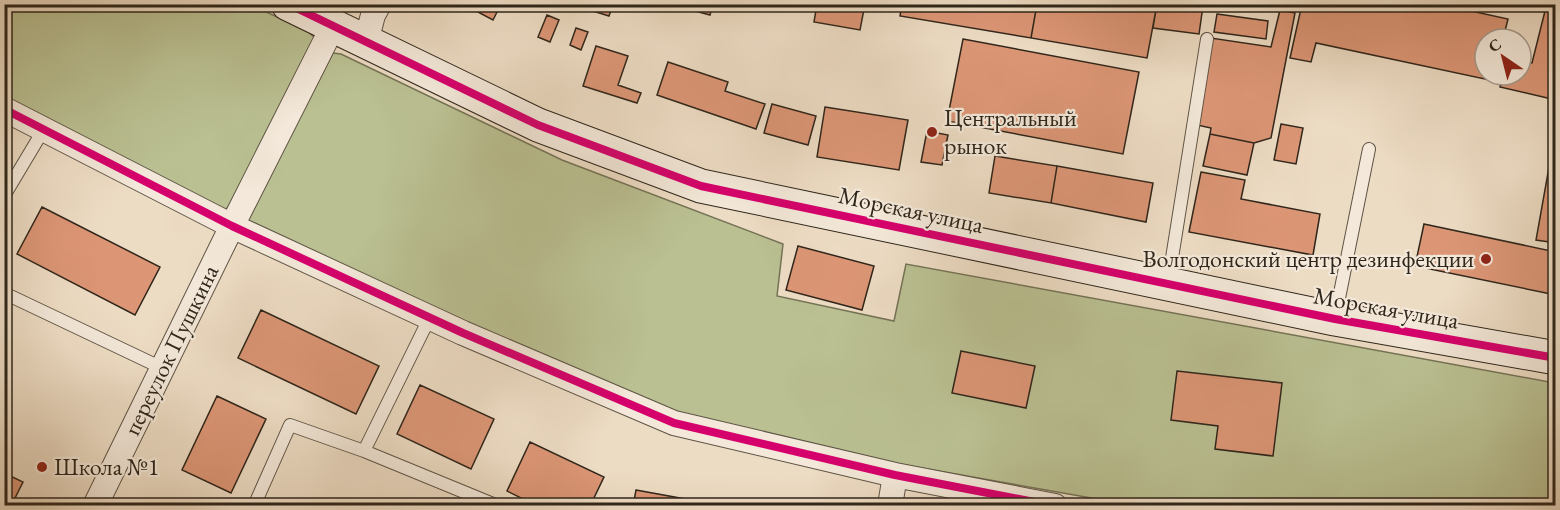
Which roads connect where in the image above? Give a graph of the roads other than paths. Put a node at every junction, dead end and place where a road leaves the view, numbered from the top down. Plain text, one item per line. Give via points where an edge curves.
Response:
1 (288, 4) edge
2 (379, 4) edge
3 (333, 26) junction
4 (1207, 39) dead end
5 (366, 42) junction
6 (4, 109) edge
7 (44, 129) junction
8 (1369, 149) dead end
9 (4, 196) edge
10 (232, 226) junction
11 (1168, 284) junction
12 (4, 293) edge
13 (430, 317) junction
14 (1335, 319) junction
15 (1556, 358) edge
16 (162, 368) junction
17 (364, 452) junction
18 (895, 475) junction
19 (95, 506) edge
20 (254, 506) edge
21 (498, 506) edge
22 (890, 506) edge
23 (1054, 506) edge

1 - 3 street, Морская улица
2 - 5 street
3 - 5 street, Морская улица
3 - 10 street, переулок Пушкина
4 - 11 lane
5 - 11 street, Морская улица via 538,125 701,186
6 - 7 street
7 - 9 lane
7 - 10 street
8 - 14 lane
10 - 13 street
10 - 16 street, переулок Пушкина
11 - 14 street, Морская улица
12 - 16 lane
13 - 17 lane
13 - 18 street via 674,423
14 - 15 street, Морская улица
16 - 19 street, переулок Пушкина
17 - 20 lane via 290,425
17 - 21 lane
18 - 22 street
18 - 23 street

